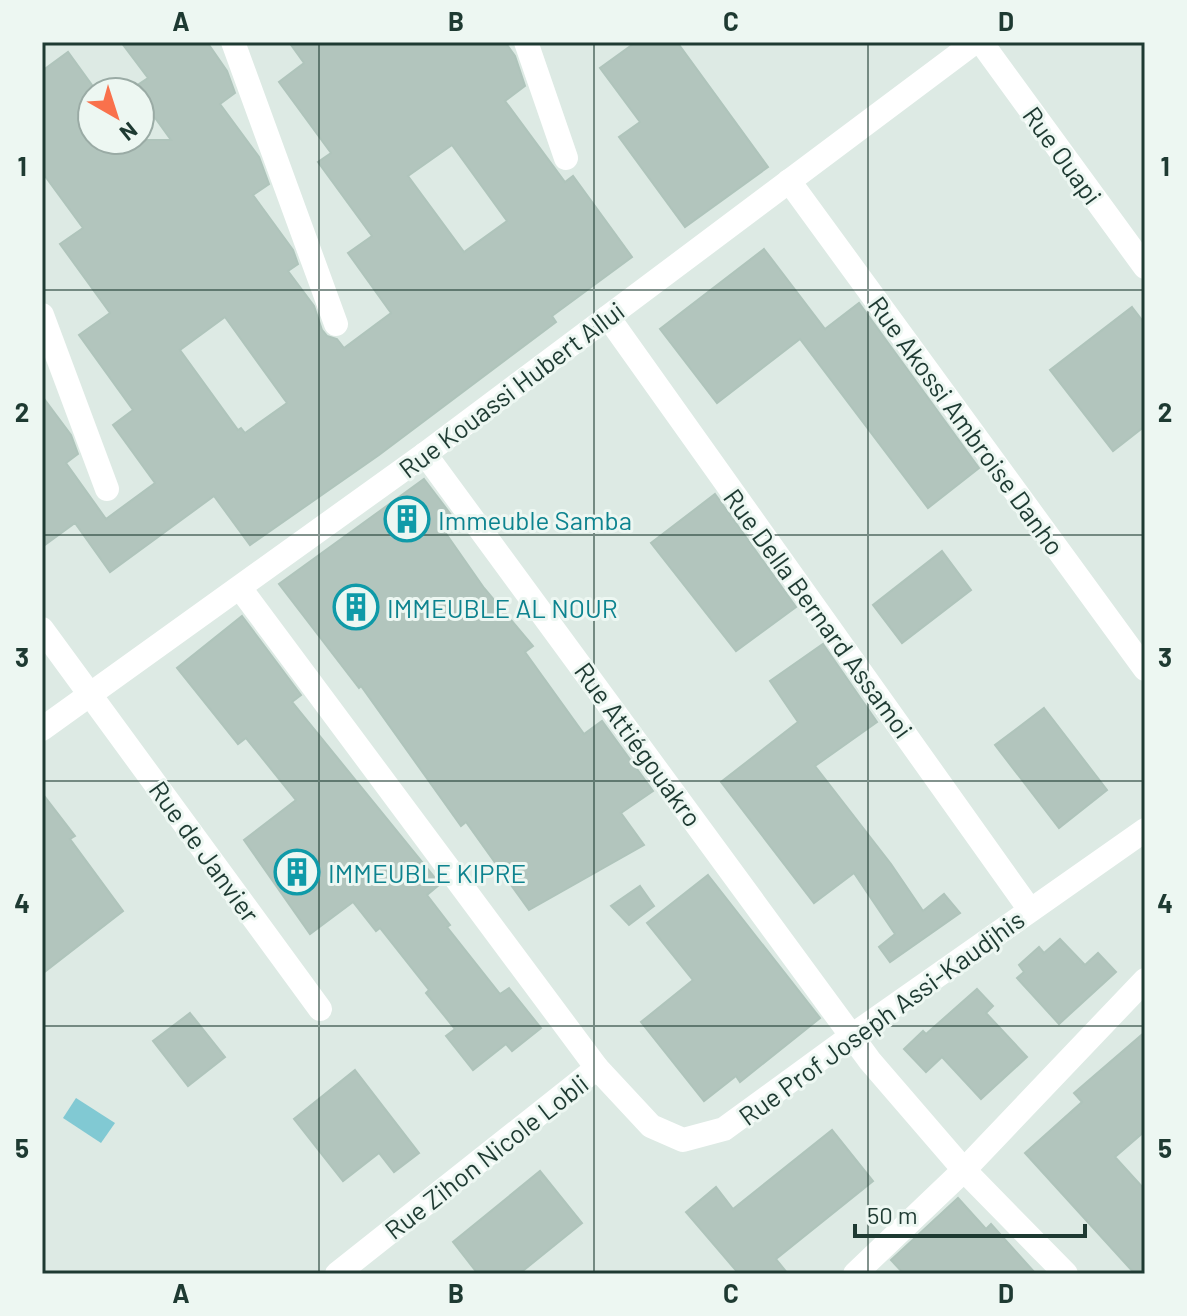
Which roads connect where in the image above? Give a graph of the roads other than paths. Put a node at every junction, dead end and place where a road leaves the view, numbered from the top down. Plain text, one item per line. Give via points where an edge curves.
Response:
1 (233, 42) edge
2 (526, 42) edge
3 (975, 42) edge
4 (981, 42) edge
5 (566, 158) dead end
6 (789, 181) junction
7 (1145, 267) edge
8 (42, 315) edge
9 (608, 317) junction
10 (336, 324) dead end
11 (425, 454) junction
12 (107, 489) dead end
13 (240, 588) junction
14 (42, 629) edge
15 (1145, 669) edge
16 (90, 694) junction
17 (42, 729) edge
18 (1145, 830) edge
19 (1030, 910) junction
20 (1145, 980) edge
21 (320, 1009) dead end
22 (853, 1035) junction
23 (597, 1068) junction
24 (964, 1170) junction
25 (337, 1274) edge
26 (855, 1274) edge
27 (1066, 1274) edge

1 - 10 street
2 - 5 street
3 - 6 street, Rue Kouassi Hubert Allui
4 - 7 street, Rue Ouapi
6 - 9 street, Rue Kouassi Hubert Allui
6 - 15 street, Rue Akossi Ambroise Danho
8 - 12 street
9 - 11 street, Rue Kouassi Hubert Allui
9 - 19 street, Rue Della Bernard Assamoi
11 - 13 street, Rue Kouassi Hubert Allui
11 - 22 street, Rue Attiégouakro
13 - 16 street, Rue Kouassi Hubert Allui
13 - 23 street, Rue Prof Joseph Assi-Kaudjhis
14 - 16 street, Rue de Janvier
16 - 17 street, Rue Kouassi Hubert Allui
16 - 21 street, Rue de Janvier
18 - 19 street, Rue Prof Joseph Assi-Kaudjhis
19 - 22 street, Rue Prof Joseph Assi-Kaudjhis
20 - 24 street
22 - 23 street, Rue Prof Joseph Assi-Kaudjhis via 724,1129 683,1140 651,1126
22 - 24 street, Rue Attiégouakro
23 - 25 street, Rue Zihon Nicole Lobli
24 - 26 street
24 - 27 street, Rue Attiégouakro

